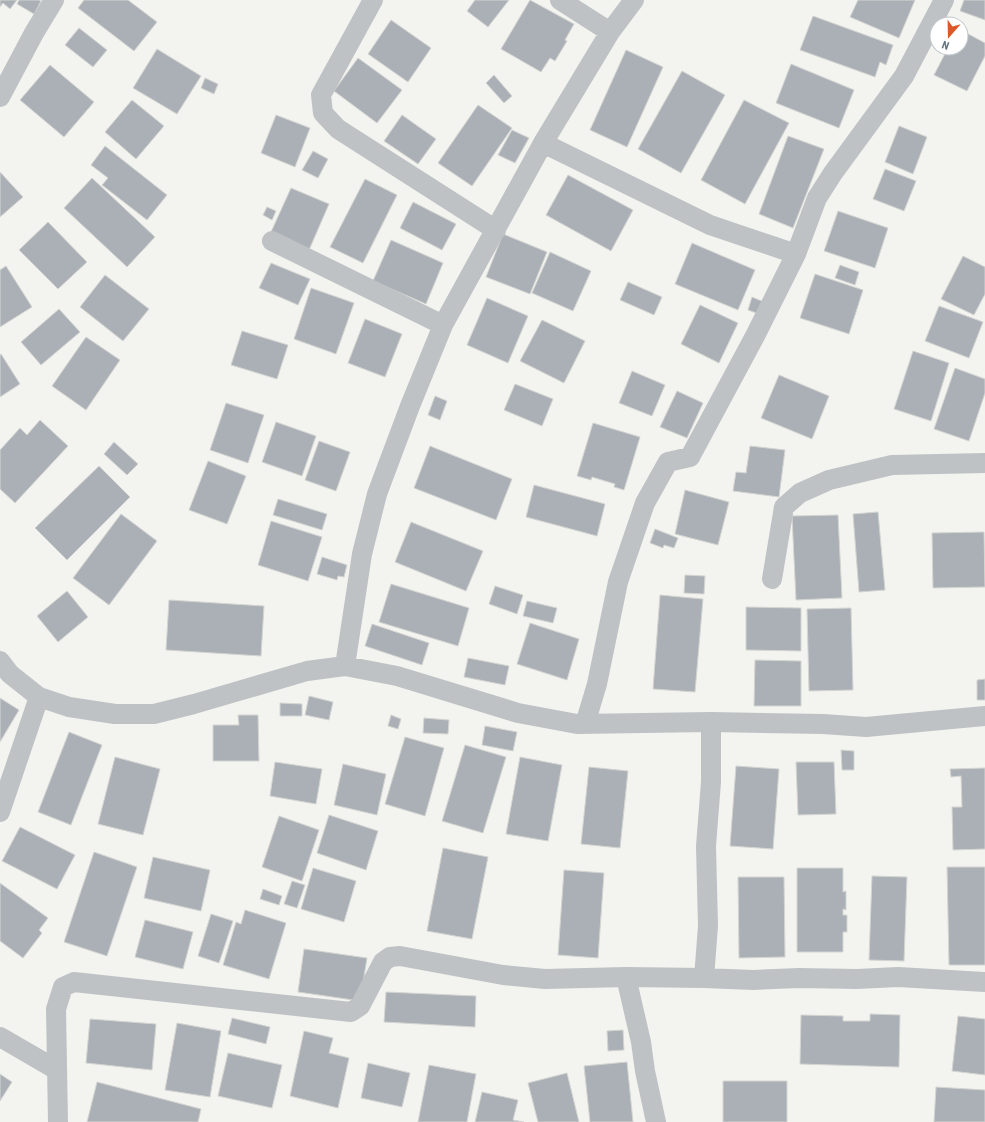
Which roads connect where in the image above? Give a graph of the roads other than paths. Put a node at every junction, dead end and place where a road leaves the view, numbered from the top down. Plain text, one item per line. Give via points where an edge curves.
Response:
1 (54, 0) edge
2 (373, 0) edge
3 (560, 0) edge
4 (634, 0) edge
5 (944, 0) edge
6 (610, 32) junction
7 (0, 97) edge
8 (543, 143) junction
9 (496, 230) junction
10 (272, 242) dead end
11 (796, 254) junction
12 (443, 325) junction
13 (985, 462) edge
14 (772, 579) dead end
15 (0, 661) edge
16 (346, 666) junction
17 (40, 697) junction
18 (985, 716) edge
19 (711, 722) junction
20 (585, 724) junction
21 (0, 812) edge
22 (626, 977) junction
23 (704, 978) junction
24 (985, 982) edge
25 (0, 1037) edge
26 (57, 1070) junction
27 (58, 1122) edge
28 (656, 1122) edge

1 - 7 street
2 - 9 street via 321,95 323,113 338,130
3 - 6 street
4 - 6 street
5 - 11 street via 901,81 817,198
6 - 8 street
8 - 9 street
8 - 11 street via 710,226
9 - 12 street
10 - 12 street
11 - 20 street via 756,336 690,457 668,462 645,503 618,582 597,684
12 - 16 street via 377,494 362,554
13 - 14 street via 892,465 830,480 800,493 784,507
15 - 17 street via 10,674
16 - 17 street via 307,671 154,714 115,714 69,707
16 - 20 street via 397,676 518,713
17 - 21 street
18 - 19 street via 866,727
19 - 20 street
19 - 23 street via 711,782 706,846 708,926
22 - 23 street
22 - 26 street via 545,979 503,975 400,956 390,957 383,962 360,1006 351,1012 74,982 63,987 56,1009
22 - 28 street
23 - 24 street via 753,980 898,977
25 - 26 street
26 - 27 street

